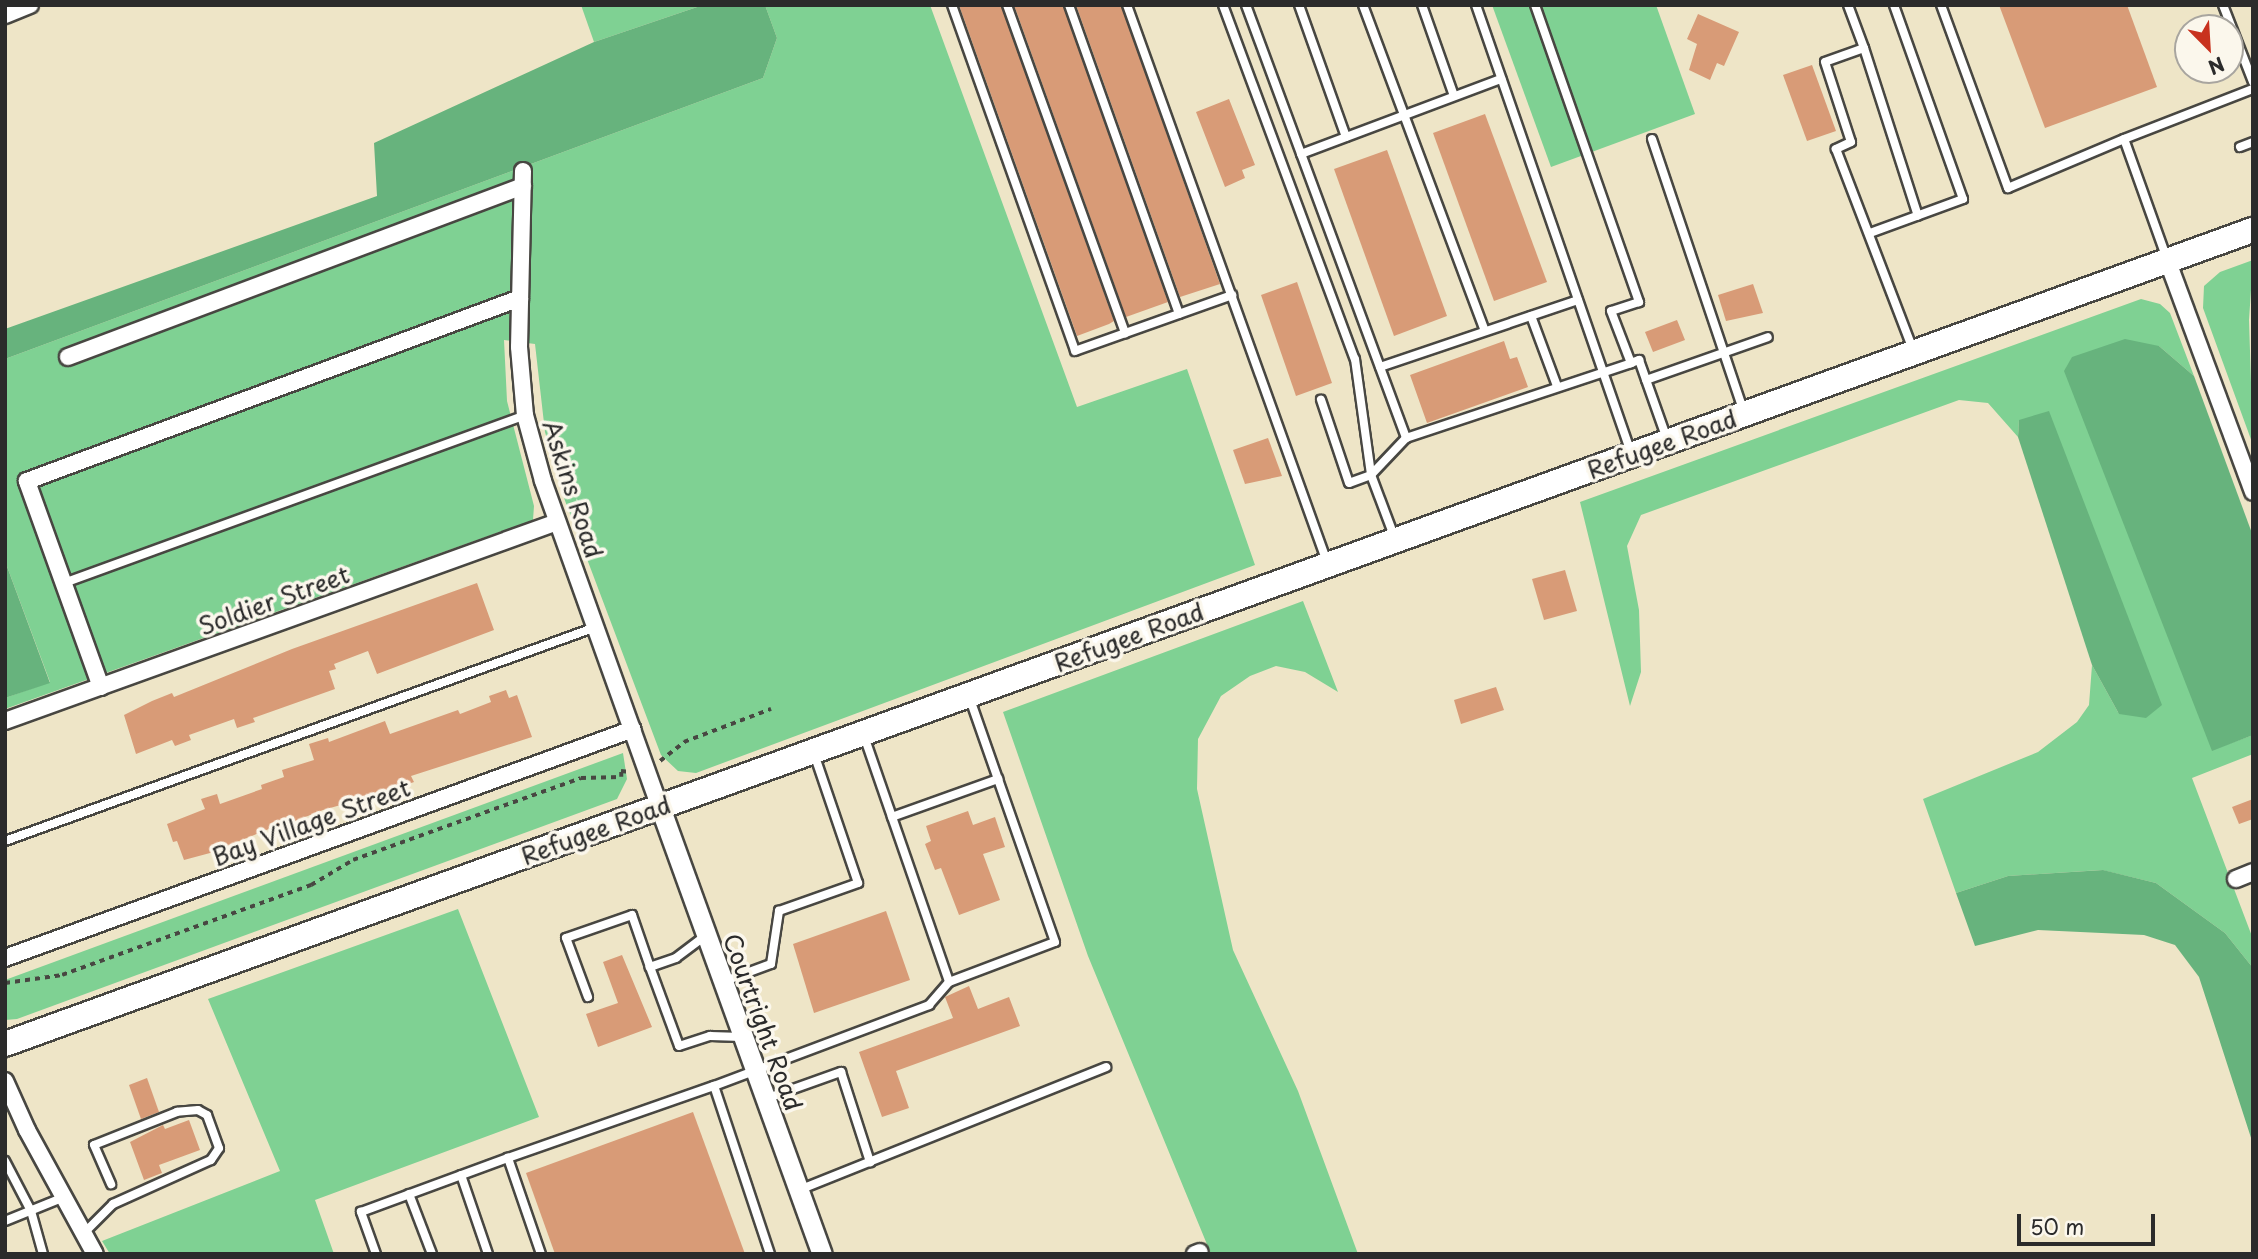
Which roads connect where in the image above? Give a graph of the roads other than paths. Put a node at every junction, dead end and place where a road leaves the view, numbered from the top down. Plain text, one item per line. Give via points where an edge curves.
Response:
1 (30, 5) edge
2 (952, 5) edge
3 (1007, 5) edge
4 (1069, 5) edge
5 (1127, 5) edge
6 (1223, 5) edge
7 (1246, 5) edge
8 (1299, 5) edge
9 (1363, 5) edge
10 (1422, 5) edge
11 (1476, 5) edge
12 (1535, 5) edge
13 (1848, 5) edge
14 (1894, 5) edge
15 (1941, 5) edge
16 (2223, 5) edge
17 (5, 15) edge
18 (1864, 48) junction
19 (1502, 79) junction
20 (2253, 82) edge
21 (2253, 89) edge
22 (1454, 96) junction
23 (1404, 115) junction
24 (1346, 137) junction
25 (1652, 139) dead end
26 (2124, 139) junction
27 (2253, 142) edge
28 (2241, 147) dead end
29 (1301, 155) junction
30 (1918, 216) junction
31 (2253, 230) edge
32 (1870, 233) junction
33 (2168, 262) junction
34 (1231, 296) junction
35 (520, 298) junction
36 (1578, 300) junction
37 (1179, 314) junction
38 (1531, 316) junction
39 (1485, 331) junction
40 (1125, 333) junction
41 (1768, 337) dead end
42 (1724, 353) junction
43 (1914, 353) junction
44 (68, 357) dead end
45 (1631, 363) junction
46 (1380, 367) junction
47 (1603, 371) junction
48 (1646, 380) junction
49 (1557, 386) junction
50 (1321, 400) dead end
51 (1745, 414) junction
52 (525, 415) junction
53 (1406, 438) junction
54 (1668, 442) junction
55 (1632, 455) junction
56 (1371, 475) junction
57 (2253, 492) edge
58 (558, 522) junction
59 (1396, 540) junction
60 (1328, 565) junction
61 (64, 583) junction
62 (596, 627) junction
63 (101, 687) junction
64 (968, 695) junction
65 (5, 721) edge
66 (633, 729) junction
67 (863, 733) junction
68 (813, 751) junction
69 (998, 779) junction
70 (660, 807) junction
71 (892, 817) junction
72 (5, 841) edge
73 (2253, 872) edge
74 (2236, 879) dead end
75 (705, 936) junction
76 (5, 958) edge
77 (650, 967) junction
78 (722, 982) junction
79 (949, 982) junction
80 (588, 997) dead end
81 (743, 1037) junction
82 (5, 1044) edge
83 (1106, 1067) dead end
84 (754, 1068) junction
85 (5, 1081) edge
86 (714, 1086) junction
87 (765, 1099) junction
88 (508, 1158) junction
89 (5, 1161) edge
90 (870, 1162) junction
91 (461, 1175) junction
92 (111, 1184) dead end
93 (799, 1190) junction
94 (409, 1194) junction
95 (64, 1197) junction
96 (31, 1211) junction
97 (5, 1221) edge
98 (84, 1233) junction
99 (44, 1254) edge
100 (96, 1254) edge
101 (376, 1254) edge
102 (432, 1254) edge
103 (488, 1254) edge
104 (541, 1254) edge
105 (771, 1254) edge
106 (822, 1254) edge

1 - 17 street
2 - 40 lane via 1075,351
3 - 40 lane
4 - 37 lane
5 - 34 lane
6 - 56 lane via 1354,359
7 - 29 lane
8 - 24 lane
9 - 23 lane
10 - 22 lane
11 - 19 lane
12 - 45 lane via 1639,302 1611,311
13 - 18 lane
14 - 30 lane via 1963,199
15 - 26 lane via 2008,188
16 - 20 lane
18 - 30 lane
18 - 32 lane via 1825,62 1851,142 1836,149
19 - 22 lane
19 - 36 lane
21 - 26 lane
22 - 23 lane
23 - 24 lane
23 - 39 lane
24 - 29 lane
25 - 42 lane
26 - 33 lane
27 - 28 lane
29 - 46 lane
30 - 32 lane
31 - 33 main road, Refugee Road
32 - 43 lane
33 - 43 main road, Refugee Road
33 - 57 street
34 - 37 lane
34 - 60 lane
35 - 44 street, Askins Road via 523,178
35 - 52 street, Askins Road
35 - 61 street via 27,481
36 - 38 lane
36 - 47 lane
37 - 40 lane
38 - 39 lane
38 - 49 lane
39 - 46 lane
41 - 42 lane
42 - 48 lane
42 - 51 lane
43 - 51 main road, Refugee Road
45 - 47 lane
45 - 48 lane via 1639,360
46 - 53 lane
47 - 49 lane
47 - 55 lane
48 - 54 lane
49 - 53 lane
50 - 56 lane via 1349,483
51 - 54 main road, Refugee Road
52 - 58 street, Askins Road
52 - 61 lane
53 - 56 lane
54 - 55 main road, Refugee Road
55 - 59 main road, Refugee Road
56 - 59 lane
58 - 62 street, Askins Road
58 - 63 street, Soldier Street
59 - 60 main road, Refugee Road
60 - 64 main road, Refugee Road
61 - 63 street
62 - 66 street, Askins Road
62 - 72 lane
63 - 65 street, Soldier Street
64 - 67 main road, Refugee Road
64 - 69 lane
66 - 70 street, Askins Road
66 - 76 street, Bay Village Street
67 - 68 main road, Refugee Road
67 - 71 lane
68 - 70 main road, Refugee Road
68 - 78 lane via 858,883 779,911 771,964
69 - 71 lane
69 - 79 lane via 1055,942
70 - 75 street, Courtright Road
70 - 82 main road, Refugee Road
71 - 79 lane
73 - 74 street
75 - 77 lane via 676,958
75 - 78 street, Courtright Road
77 - 80 lane via 632,915 566,938
77 - 81 lane via 679,1046 710,1036
78 - 81 street, Courtright Road
79 - 84 lane via 929,1005
81 - 84 street, Courtright Road
83 - 90 lane
84 - 86 lane
84 - 87 street, Courtright Road
85 - 95 street
86 - 88 lane
86 - 105 lane
87 - 90 lane via 841,1072
87 - 93 street, Courtright Road
88 - 91 lane
88 - 104 lane
89 - 96 lane
90 - 93 lane
91 - 94 lane
91 - 103 lane
92 - 98 lane via 94,1145 177,1112 198,1110 207,1115 219,1148 211,1160 113,1204
93 - 106 street, Courtright Road
94 - 101 lane via 360,1212
94 - 102 lane
95 - 96 lane
95 - 98 street
96 - 97 lane
96 - 99 lane
98 - 100 street

